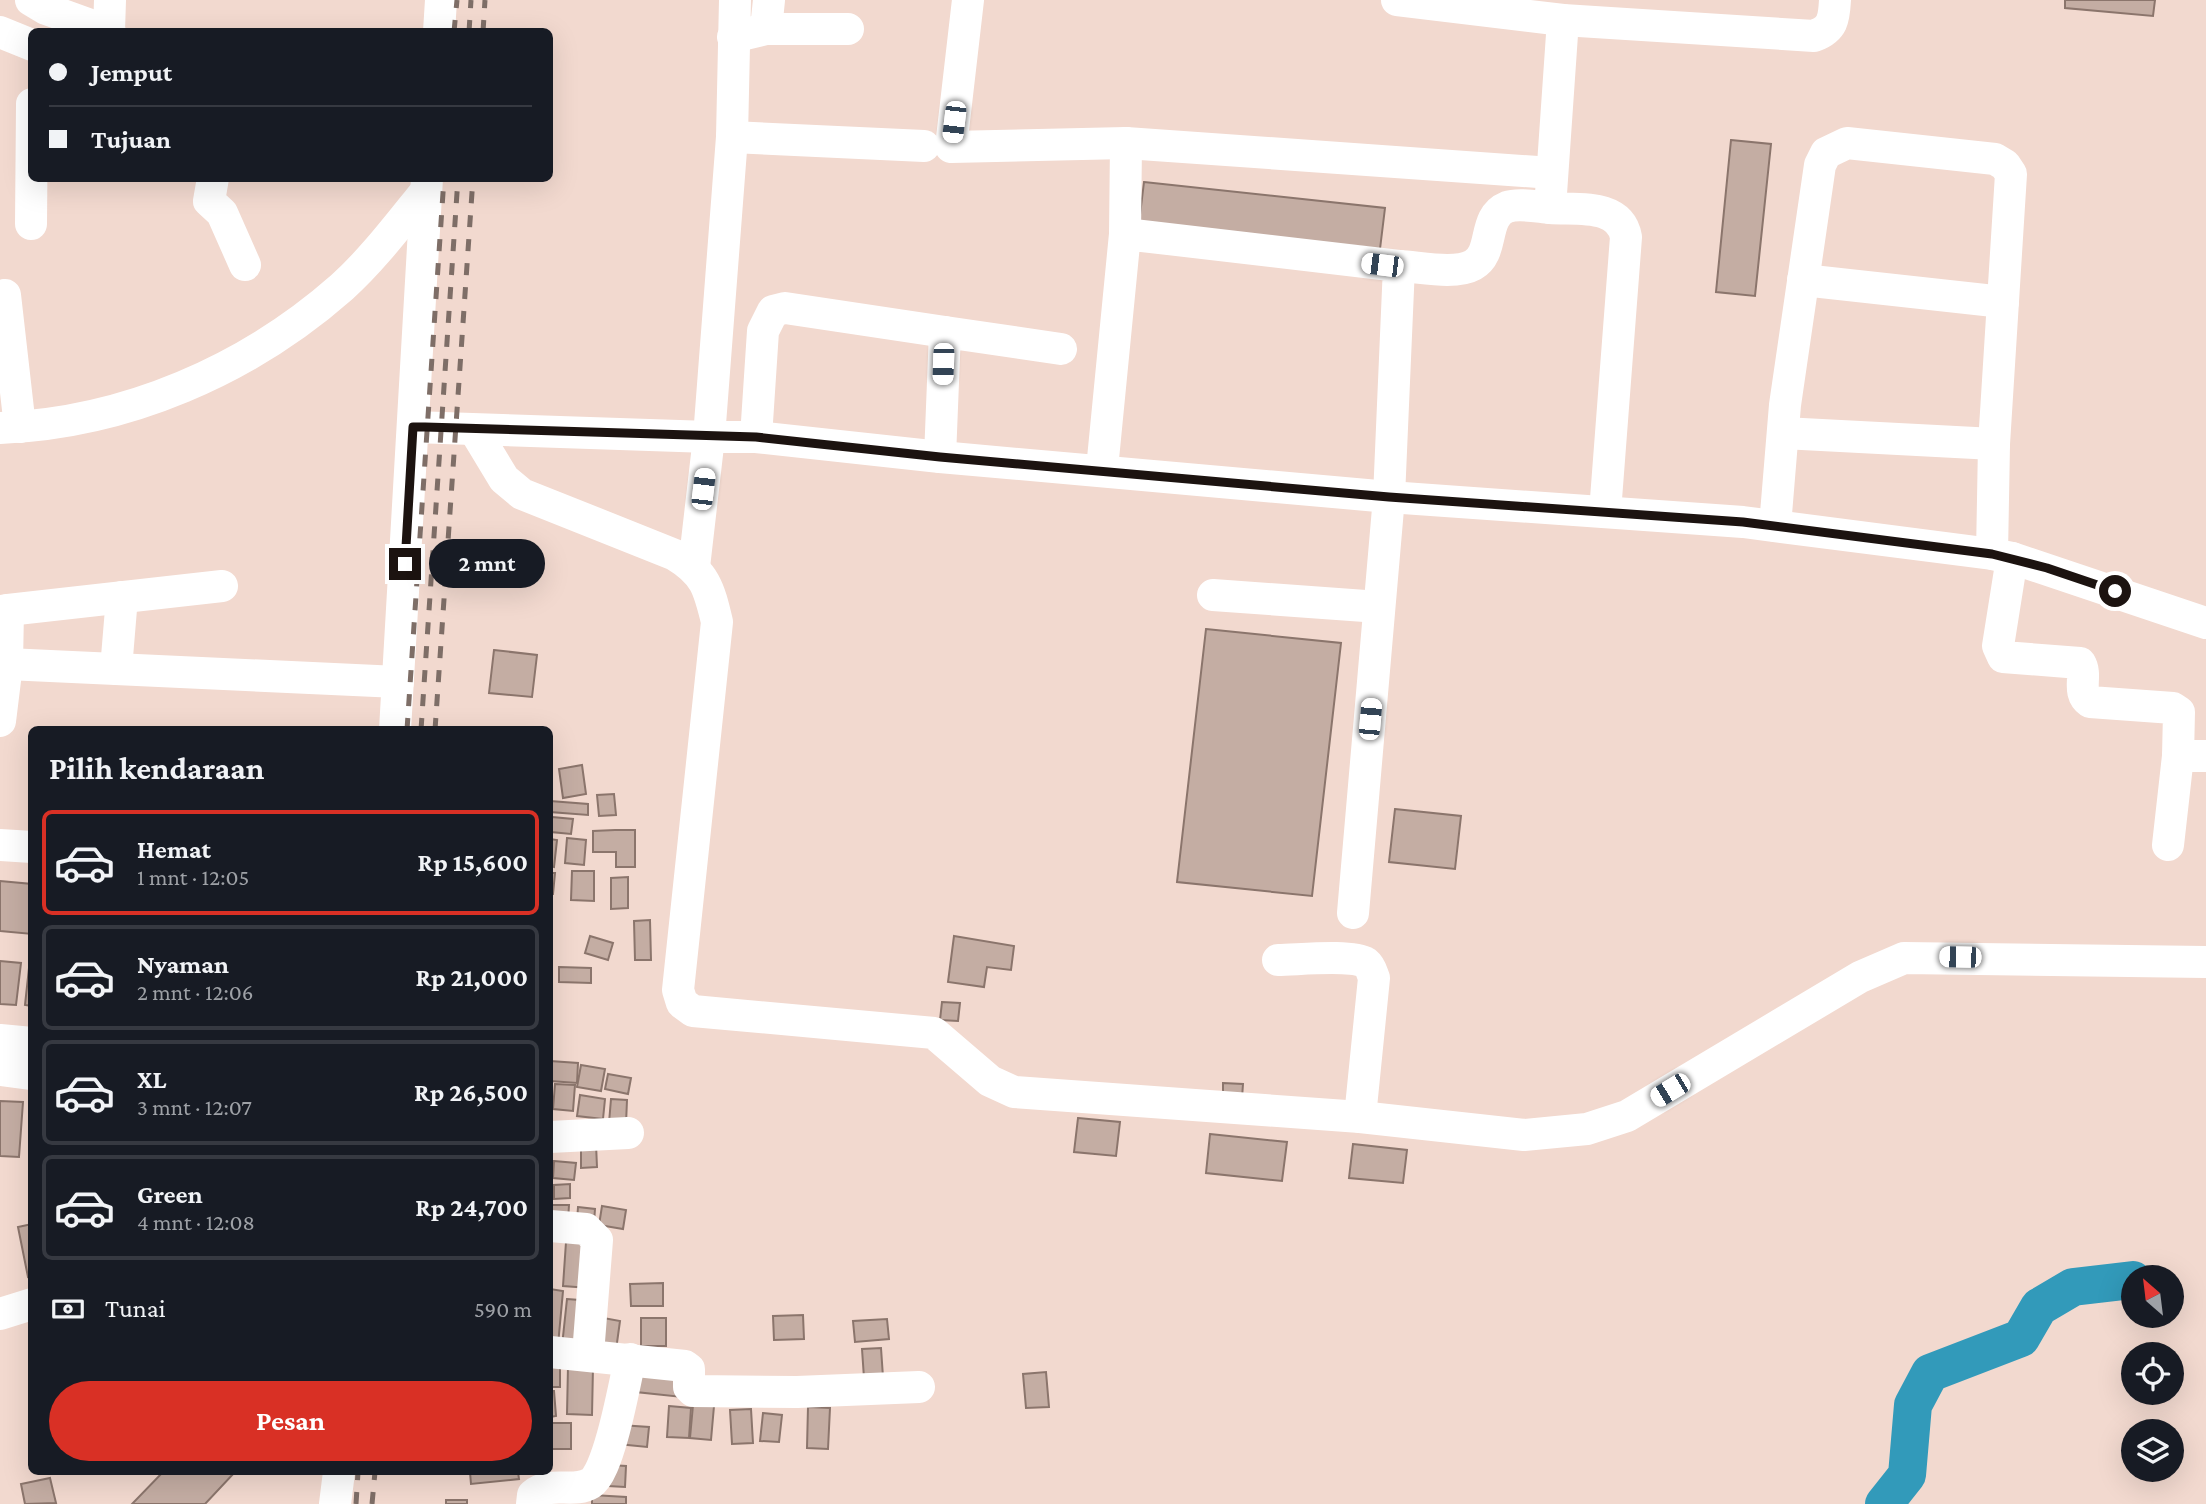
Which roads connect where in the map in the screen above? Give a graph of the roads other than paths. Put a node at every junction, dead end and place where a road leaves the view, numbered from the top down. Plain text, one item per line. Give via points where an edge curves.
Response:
1 (31, 0) edge
2 (110, 0) edge
3 (441, 0) edge
4 (735, 0) edge
5 (968, 0) edge
6 (1397, 0) edge
7 (1835, 0) edge
8 (1514, 7) edge
9 (768, 14) edge
10 (1563, 20) junction
11 (101, 28) edge
12 (110, 28) edge
13 (439, 28) edge
14 (848, 29) dead end
15 (0, 33) edge
16 (733, 37) junction
17 (28, 44) edge
18 (732, 137) junction
19 (1126, 143) junction
20 (924, 146) dead end
21 (1552, 173) junction
22 (31, 182) edge
23 (212, 182) edge
24 (427, 185) edge
25 (1550, 208) junction
26 (31, 224) dead end
27 (1125, 234) junction
28 (245, 265) dead end
29 (1399, 266) junction
30 (1803, 280) junction
31 (5, 295) dead end
32 (2003, 302) junction
33 (945, 332) junction
34 (1061, 349) dead end
35 (413, 427) junction
36 (10, 428) edge
37 (475, 431) junction
38 (1783, 433) junction
39 (709, 437) junction
40 (756, 437) junction
41 (1994, 444) junction
42 (940, 457) junction
43 (1102, 469) junction
44 (1389, 497) junction
45 (1605, 512) junction
46 (1775, 526) junction
47 (2002, 556) junction
48 (694, 567) junction
49 (222, 586) dead end
50 (1213, 595) dead end
51 (122, 597) junction
52 (1380, 607) junction
53 (4, 611) edge
54 (2206, 623) edge
55 (116, 669) junction
56 (398, 682) junction
57 (3, 692) edge
58 (396, 726) edge
59 (2192, 756) edge
60 (0, 845) edge
61 (2168, 845) dead end
62 (28, 847) edge
63 (1353, 914) dead end
64 (1278, 960) dead end
65 (2206, 962) edge
66 (0, 1040) edge
67 (28, 1043) edge
68 (0, 1070) edge
69 (28, 1074) edge
70 (1360, 1117) junction
71 (628, 1133) dead end
72 (553, 1138) edge
73 (553, 1226) edge
74 (28, 1305) edge
75 (0, 1314) edge
76 (553, 1352) edge
77 (588, 1354) junction
78 (630, 1359) junction
79 (919, 1387) dead end
80 (339, 1475) edge
81 (335, 1504) edge
82 (532, 1504) edge

1 - 11 street
2 - 12 street
3 - 13 street
4 - 16 street
5 - 19 street via 951,147
6 - 8 street
7 - 10 street via 1832,24 1814,36
8 - 10 street
9 - 14 street
9 - 16 street
10 - 21 street
15 - 17 street
16 - 18 street
18 - 20 street
18 - 39 street
19 - 21 street
19 - 27 street
21 - 25 street
22 - 26 street
23 - 28 street via 209,201 222,214
24 - 35 street
24 - 36 street via 343,286 234,362 201,381 114,411
25 - 29 street via 1509,206 1499,212 1483,258 1473,265
25 - 45 street via 1610,212 1624,226 1626,237
27 - 29 street
27 - 43 street
29 - 44 street
30 - 32 street
30 - 32 street via 1820,165 1826,153 1847,143 1905,147 1995,159 2011,174
30 - 38 street
31 - 36 street
32 - 41 street
33 - 34 street
33 - 40 street via 785,308 773,311 763,331
33 - 42 street
35 - 37 street
35 - 56 street
37 - 39 street
37 - 48 street via 504,479 522,494 675,555
38 - 41 street
38 - 46 street
39 - 40 street
39 - 48 street
40 - 42 street
41 - 47 street
42 - 43 street
43 - 44 street
44 - 45 street
44 - 52 street
45 - 46 street
46 - 47 street
47 - 54 street
47 - 59 street via 1999,653 2080,663 2084,668 2082,690 2090,702 2177,709
48 - 70 street via 711,594 717,622 679,969 682,1003 693,1011 934,1033 990,1081 1014,1092
49 - 51 street
50 - 52 street
51 - 53 street
51 - 55 street
52 - 63 street
53 - 57 street
55 - 56 street
55 - 57 street
56 - 58 street
59 - 61 street
60 - 62 street
64 - 70 street via 1350,959 1371,968 1374,978
65 - 70 street via 1904,958 1860,977 1627,1116 1587,1129 1524,1135
66 - 67 street
68 - 69 street
71 - 72 street
73 - 77 street via 586,1229 597,1240
74 - 75 street
76 - 77 street
77 - 78 street
78 - 79 street via 685,1366 690,1369 693,1391
78 - 82 street via 612,1440 597,1475 591,1483 543,1487 533,1495
80 - 81 street

